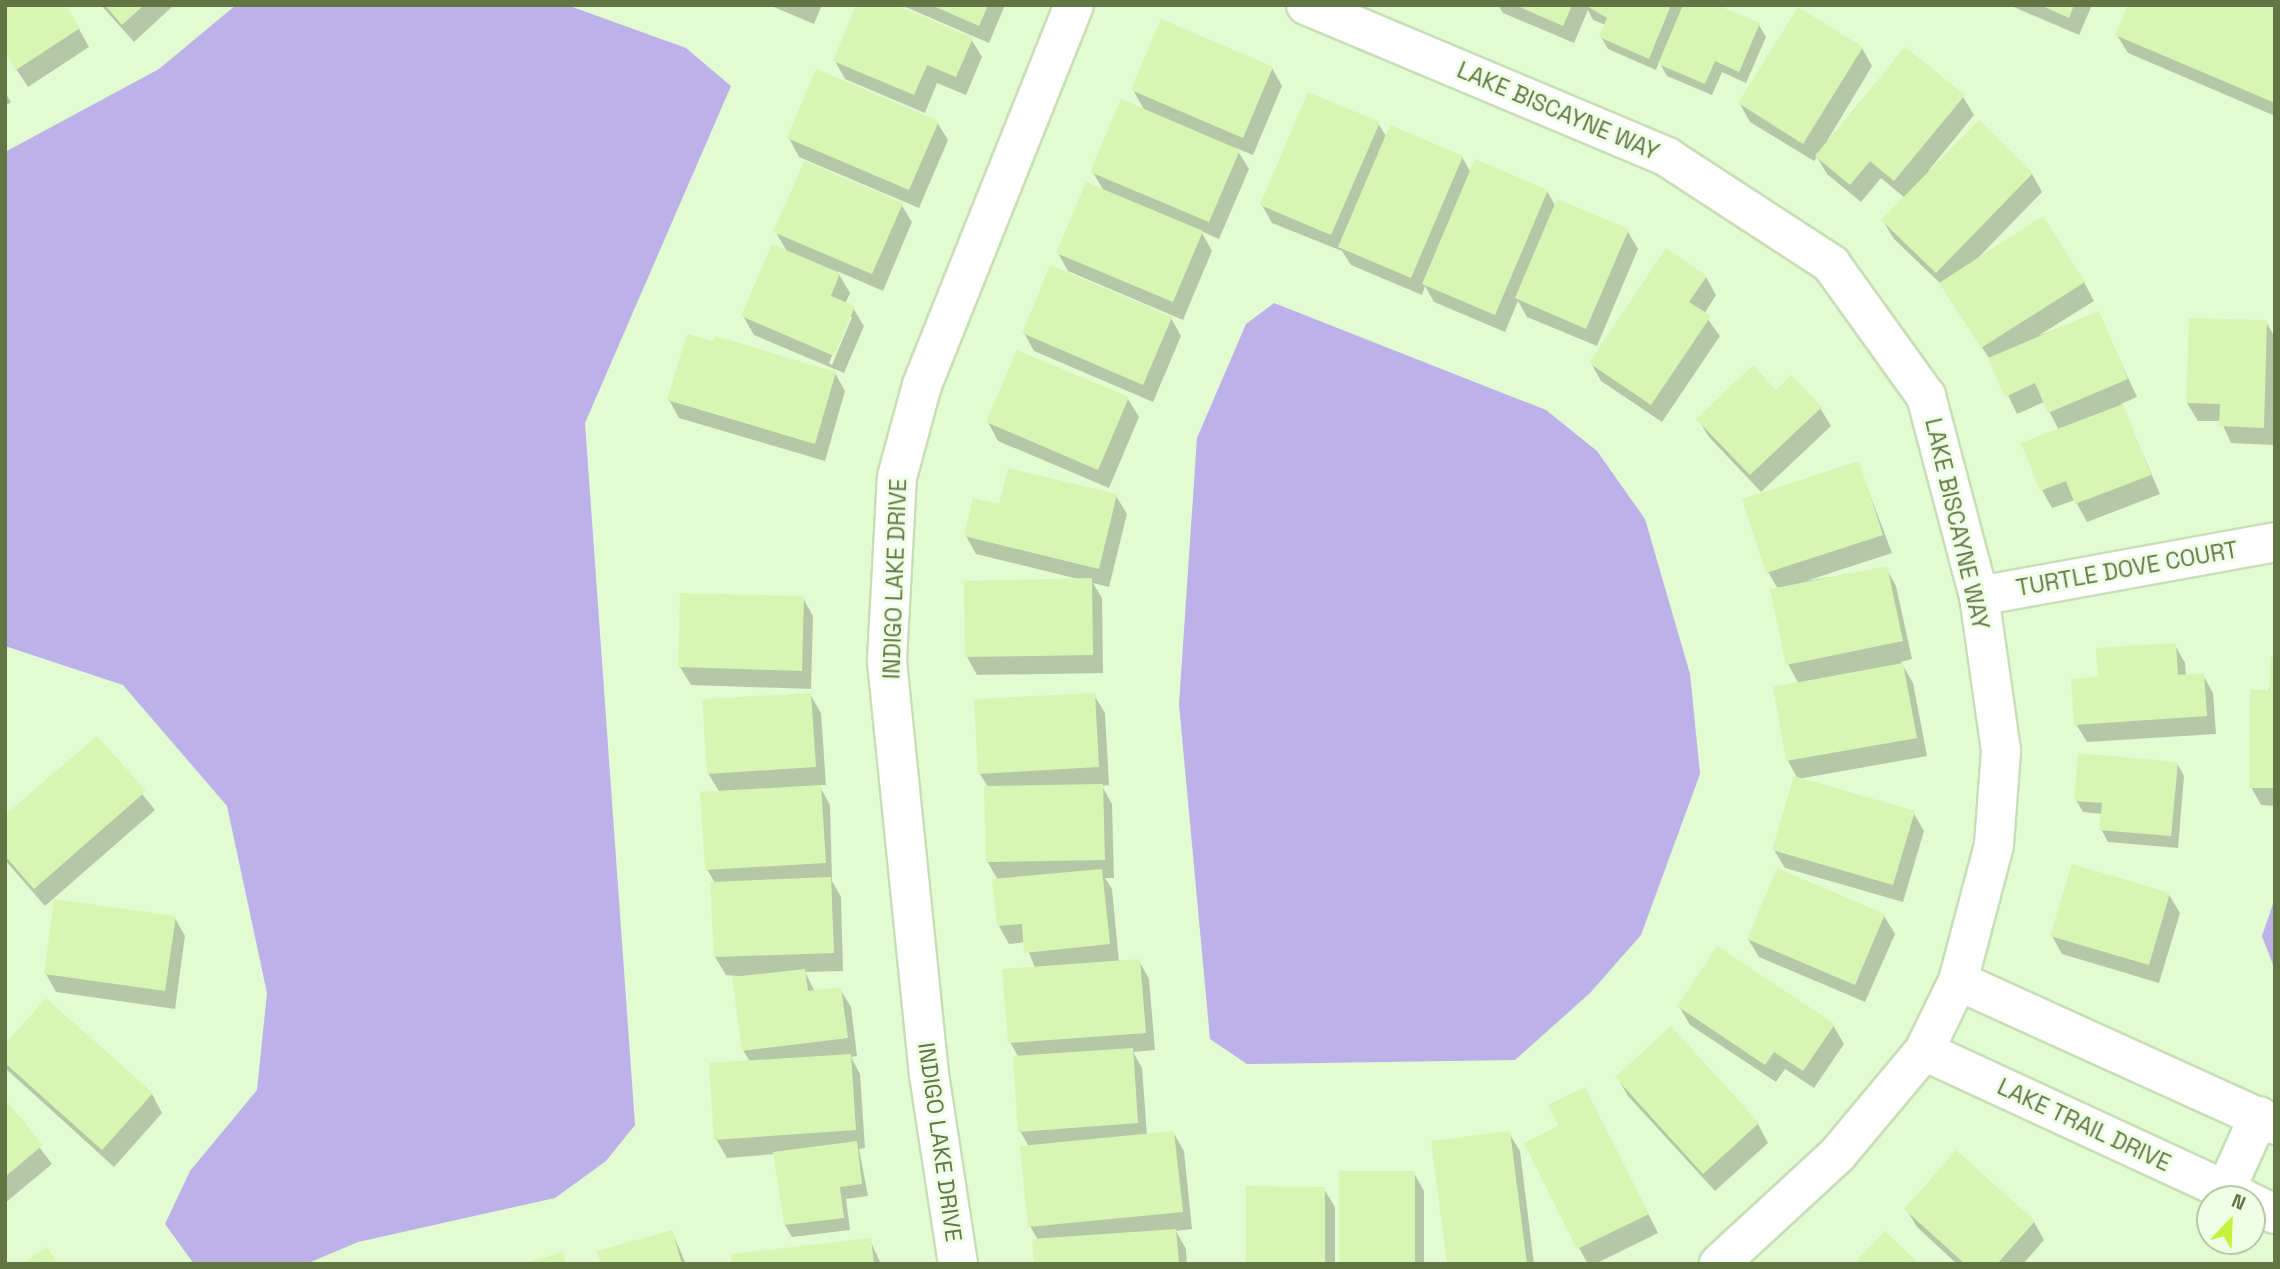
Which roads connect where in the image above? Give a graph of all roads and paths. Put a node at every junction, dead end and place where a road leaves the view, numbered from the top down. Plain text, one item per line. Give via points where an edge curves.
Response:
1 (1074, 5) edge
2 (1306, 5) edge
3 (2275, 542) edge
4 (1979, 596) junction
5 (1958, 981) junction
6 (1924, 1051) junction
7 (2267, 1121) edge
8 (2215, 1185) edge
9 (2245, 1185) edge
10 (958, 1264) edge
11 (1719, 1264) edge

1 - 10 street, INDIGO LAKE DRIVE via 922,385 897,477 887,660 929,1075
2 - 4 street, LAKE BISCAYNE WAY via 1667,157 1831,264 1926,396
3 - 4 street, TURTLE DOVE COURT
4 - 5 street, LAKE BISCAYNE WAY via 2001,751 1994,845
5 - 6 street, LAKE BISCAYNE WAY
5 - 7 street
6 - 8 street, LAKE TRAIL DRIVE
6 - 11 street, LAKE BISCAYNE WAY via 1837,1155
7 - 9 street

